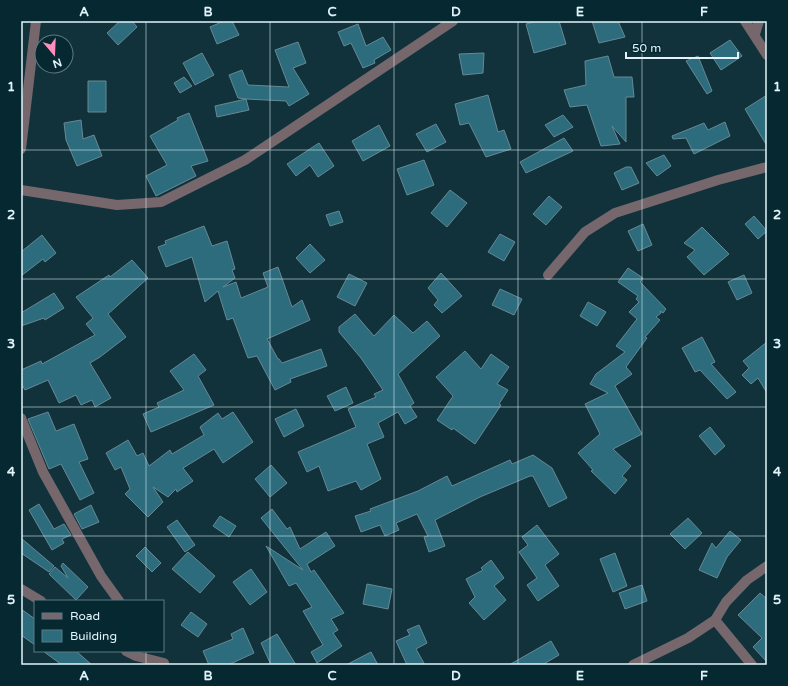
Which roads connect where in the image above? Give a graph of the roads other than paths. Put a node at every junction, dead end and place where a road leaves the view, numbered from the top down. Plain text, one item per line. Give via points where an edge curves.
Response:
1 (36, 21) edge
2 (452, 21) edge
3 (745, 21) edge
4 (759, 21) edge
5 (755, 34) junction
6 (767, 54) edge
7 (21, 149) edge
8 (767, 167) edge
9 (21, 190) edge
10 (548, 275) dead end
11 (21, 418) edge
12 (767, 566) edge
13 (21, 589) edge
14 (39, 600) edge
15 (118, 600) edge
16 (715, 620) junction
17 (128, 652) edge
18 (156, 652) edge
19 (165, 664) edge
20 (633, 665) edge
21 (752, 665) edge

1 - 7 street
2 - 9 street via 245,160 161,202 116,205
3 - 5 street
4 - 5 street
5 - 6 street
8 - 10 street via 615,213 585,232
11 - 15 street via 42,472 101,576
12 - 16 street via 747,580 726,602
13 - 14 street
16 - 20 street via 688,638
16 - 21 street
17 - 19 street
18 - 19 street

